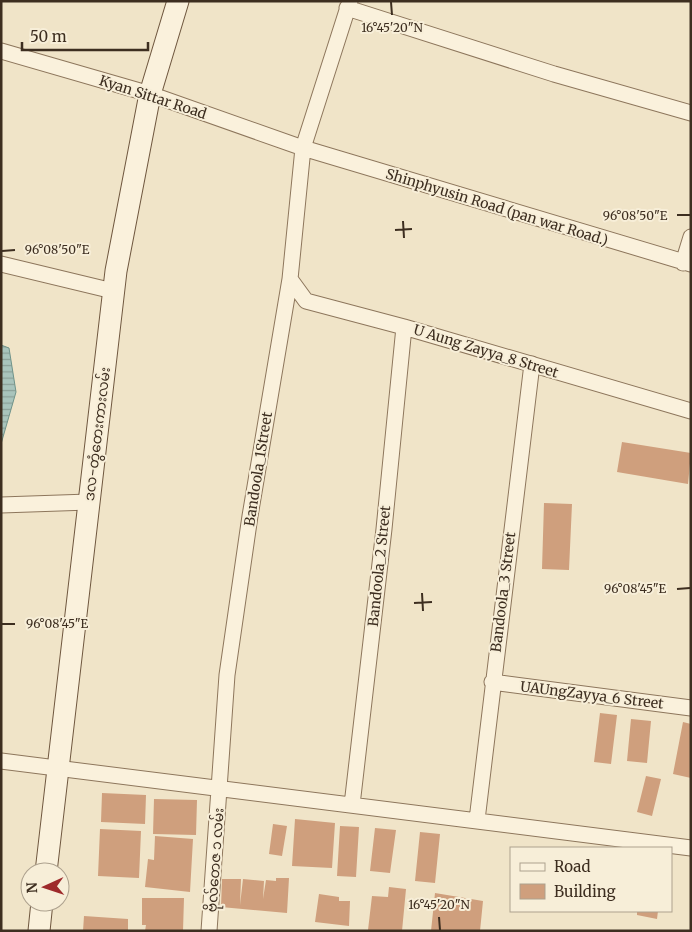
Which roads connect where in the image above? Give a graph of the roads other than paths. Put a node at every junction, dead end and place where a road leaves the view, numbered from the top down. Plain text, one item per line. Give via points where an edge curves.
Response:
1 (178, 1) edge
2 (348, 5) edge
3 (1, 51) edge
4 (150, 94) junction
5 (691, 113) edge
6 (303, 148) junction
7 (691, 237) edge
8 (1, 264) edge
9 (687, 264) edge
10 (290, 279) junction
11 (113, 291) junction
12 (404, 326) junction
13 (532, 364) junction
14 (691, 411) edge
15 (89, 502) junction
16 (1, 505) edge
17 (492, 682) junction
18 (691, 708) edge
19 (1, 761) edge
20 (58, 769) junction
21 (220, 790) junction
22 (352, 805) junction
23 (477, 820) junction
24 (691, 848) edge
25 (47, 862) edge
26 (41, 912) edge
27 (214, 930) edge
28 (39, 931) edge

1 - 4 main road, ဒလ-တွံတေးကားလမ်း
2 - 5 street via 554,74
2 - 6 street, Bandoola_1Street
3 - 4 street, Kyan Sittar Road
4 - 6 street, Kyan Sittar Road
4 - 11 main road, ဒလ-တွံတေးကားလမ်း
6 - 9 street, Shinphyusin Road (pan war Road.)
6 - 10 street, Bandoola_1Street
7 - 9 street
8 - 11 street
10 - 12 street, U Aung Zayya_8 Street via 306,301
10 - 21 street, Bandoola_1Street via 228,666
11 - 15 main road, ဒလ-တွံတေးကားလမ်း
12 - 13 street, U Aung Zayya_8 Street
12 - 22 street, Bandoola_2 Street
13 - 14 street, U Aung Zayya_8 Street
13 - 17 street, Bandoola_3 Street
15 - 16 street
15 - 20 main road, ဒလ-တွံတေးကားလမ်း
17 - 18 street, UAUngZayya_6 Street
17 - 23 street, Bandoola_3 Street
19 - 20 street
20 - 21 street
20 - 25 main road, ဒလ-တွံတေးကားလမ်း
21 - 22 street
21 - 27 street, ဗိုလ်တေဇ ၁ လမ်း
22 - 23 street
23 - 24 street
26 - 28 main road

